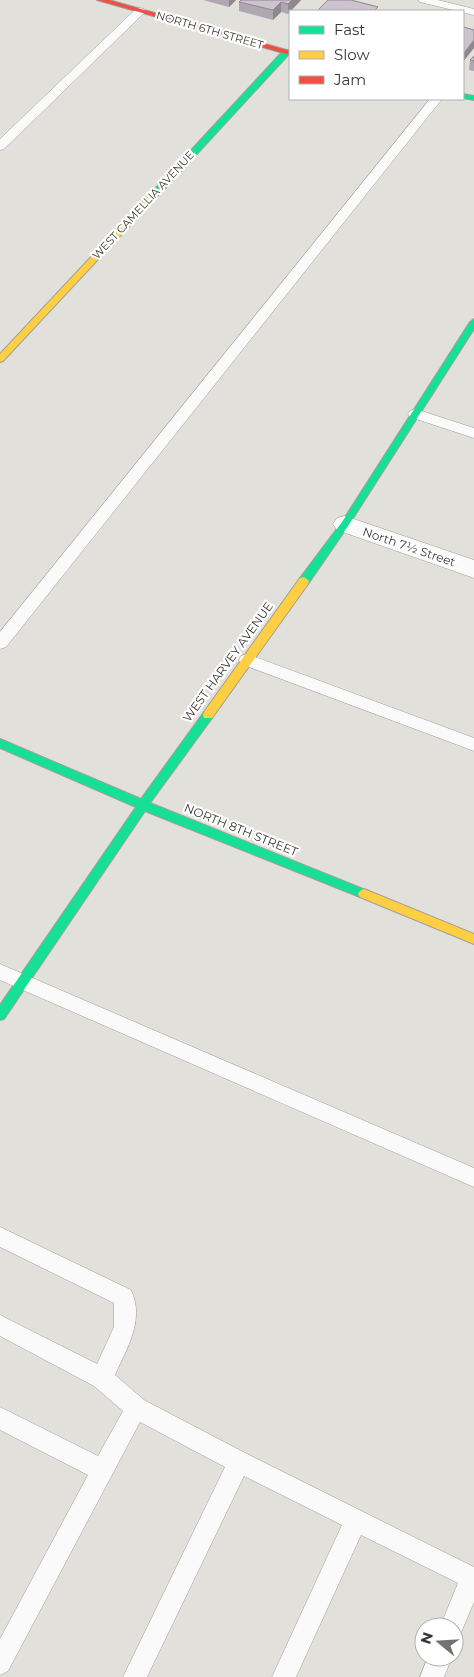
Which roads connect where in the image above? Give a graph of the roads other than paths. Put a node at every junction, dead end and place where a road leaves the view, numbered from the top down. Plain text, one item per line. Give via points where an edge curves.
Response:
1 (101, 0) edge
2 (424, 0) edge
3 (140, 11) junction
4 (474, 12) edge
5 (288, 52) edge
6 (435, 100) edge
7 (0, 146) edge
8 (474, 322) edge
9 (0, 359) edge
10 (415, 414) junction
11 (474, 434) edge
12 (345, 524) junction
13 (474, 569) edge
14 (0, 643) edge
15 (247, 660) junction
16 (0, 744) edge
17 (474, 745) edge
18 (143, 805) junction
19 (474, 939) edge
20 (0, 972) edge
21 (23, 982) junction
22 (0, 1015) edge
23 (474, 1178) edge
24 (0, 1236) edge
25 (0, 1325) edge
26 (102, 1378) junction
27 (136, 1408) junction
28 (0, 1418) edge
29 (239, 1462) junction
30 (104, 1471) junction
31 (356, 1520) junction
32 (473, 1578) edge
33 (456, 1617) edge
34 (0, 1664) edge
35 (135, 1677) edge
36 (284, 1677) edge

1 - 3 street, NORTH 6TH STREET
2 - 4 lane
3 - 5 street, NORTH 6TH STREET
3 - 7 lane
5 - 9 street, WEST CAMELLIA AVENUE
6 - 14 lane
8 - 10 street, WEST HARVEY AVENUE
10 - 11 lane
10 - 12 street, WEST HARVEY AVENUE
12 - 13 street, North 7½ Street
12 - 15 street, WEST HARVEY AVENUE
15 - 17 lane
15 - 18 street, WEST HARVEY AVENUE
16 - 18 street, NORTH 8TH STREET
18 - 19 street, NORTH 8TH STREET
18 - 21 street, WEST HARVEY AVENUE
20 - 21 lane
21 - 22 street, WEST HARVEY AVENUE
21 - 23 lane
24 - 26 lane via 124,1298 125,1328
25 - 26 lane
26 - 27 lane
27 - 29 lane
27 - 30 lane
28 - 30 lane
29 - 31 lane
29 - 35 lane
30 - 34 lane
31 - 32 lane
31 - 36 lane
32 - 33 lane

